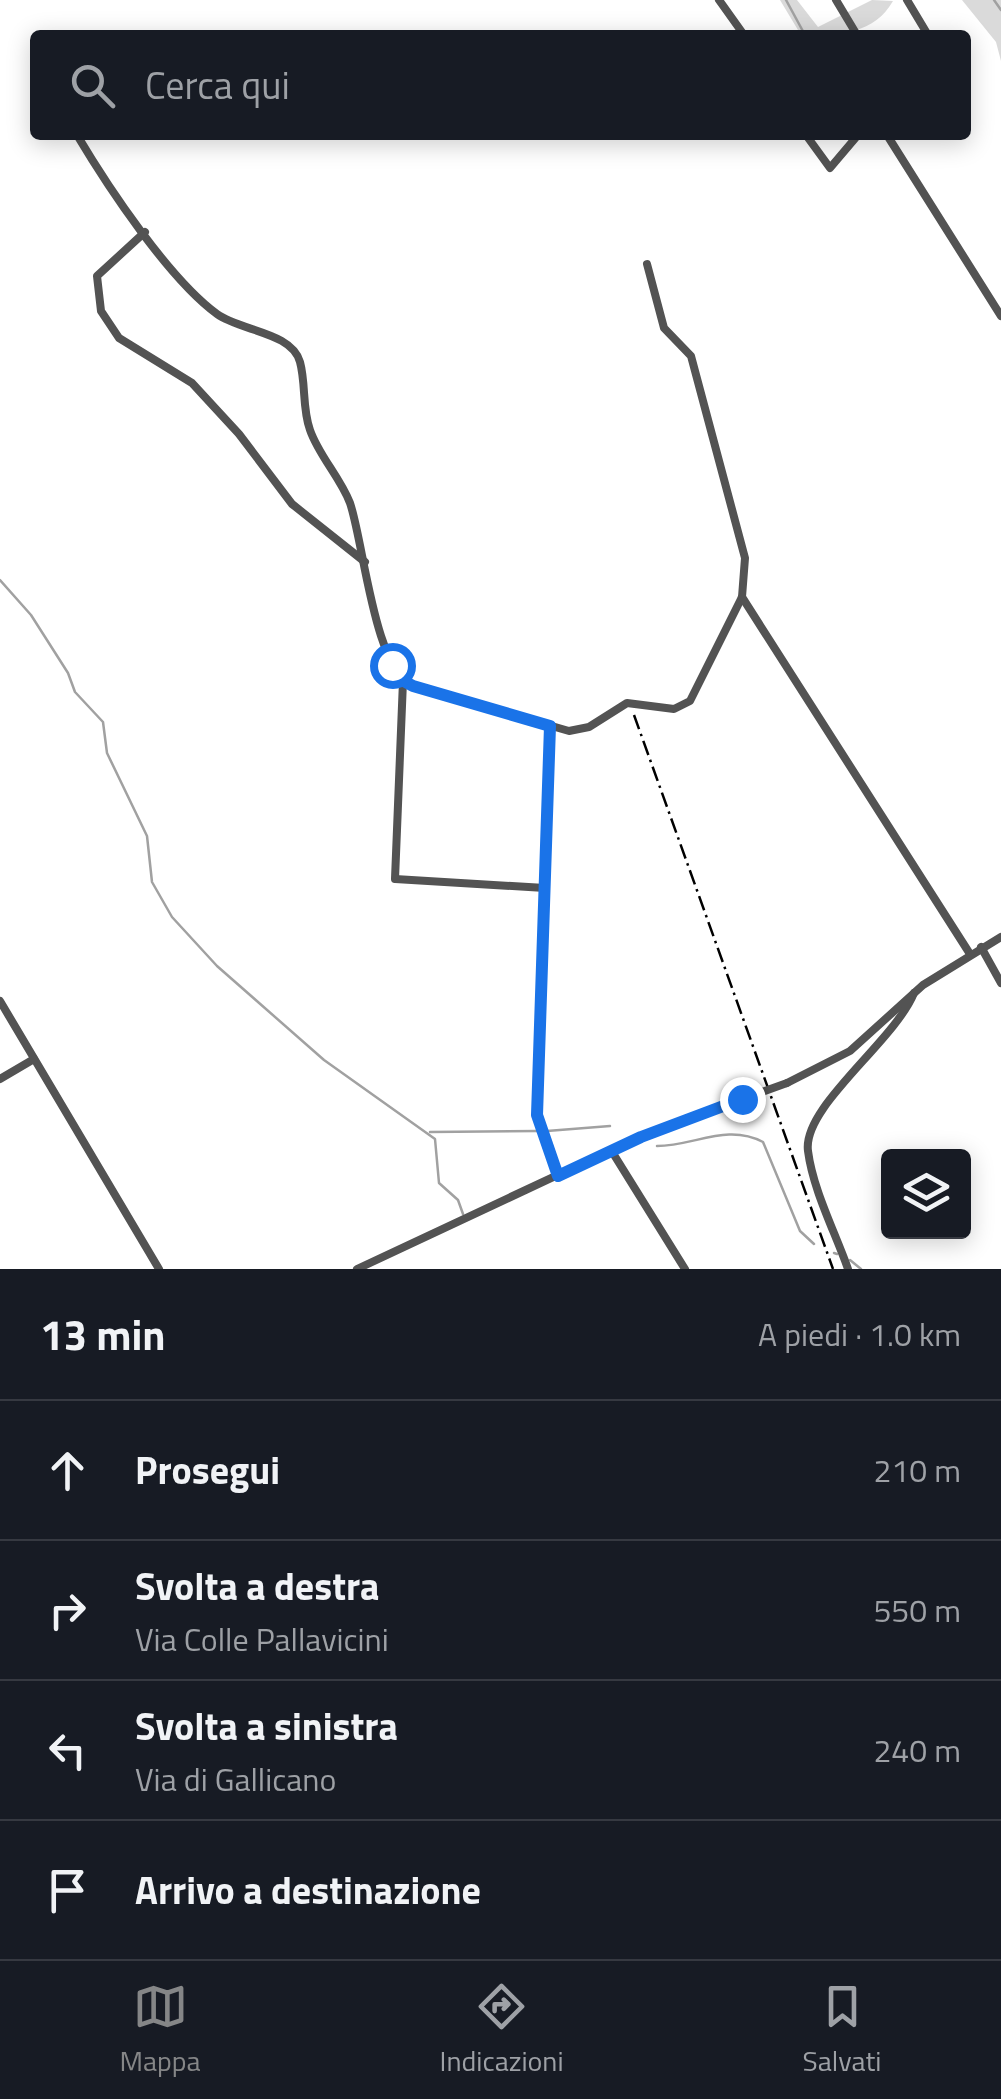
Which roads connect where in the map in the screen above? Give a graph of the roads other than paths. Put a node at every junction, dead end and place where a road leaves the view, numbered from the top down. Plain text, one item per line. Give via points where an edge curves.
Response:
1 (719, 0) edge
2 (836, 0) edge
3 (907, 0) edge
4 (740, 30) edge
5 (853, 30) edge
6 (925, 30) edge
7 (80, 140) edge
8 (809, 140) edge
9 (854, 140) edge
10 (890, 140) edge
11 (145, 232) junction
12 (647, 264) dead end
13 (1001, 316) edge
14 (365, 562) junction
15 (742, 597) junction
16 (402, 681) junction
17 (550, 726) junction
18 (545, 888) junction
19 (1001, 937) edge
20 (982, 947) junction
21 (970, 954) junction
22 (1001, 983) edge
23 (914, 993) junction
24 (0, 1001) edge
25 (34, 1059) junction
26 (0, 1079) edge
27 (611, 1150) junction
28 (558, 1176) junction
29 (159, 1269) edge
30 (357, 1269) edge
31 (685, 1269) edge
32 (848, 1269) edge

1 - 4 street
2 - 5 street
3 - 6 street
7 - 11 street
8 - 9 street via 828,168
10 - 13 street
11 - 14 street via 212,310 295,352 308,426 348,497
11 - 14 street via 98,276 106,322 134,351 190,381 292,504
12 - 15 street via 664,328 691,356 745,558
14 - 16 street via 386,648
15 - 17 street via 686,704 669,710 627,703 583,730
15 - 21 street
16 - 17 street
16 - 18 street via 395,879
17 - 18 street
18 - 28 street via 537,1115
19 - 20 street
20 - 21 street
20 - 22 street
21 - 23 street
23 - 27 street, bridge via 850,1051
23 - 32 street via 902,1020 819,1112 808,1134 812,1168
24 - 25 street
25 - 26 street
25 - 29 street
27 - 28 street
27 - 31 street
28 - 30 street

